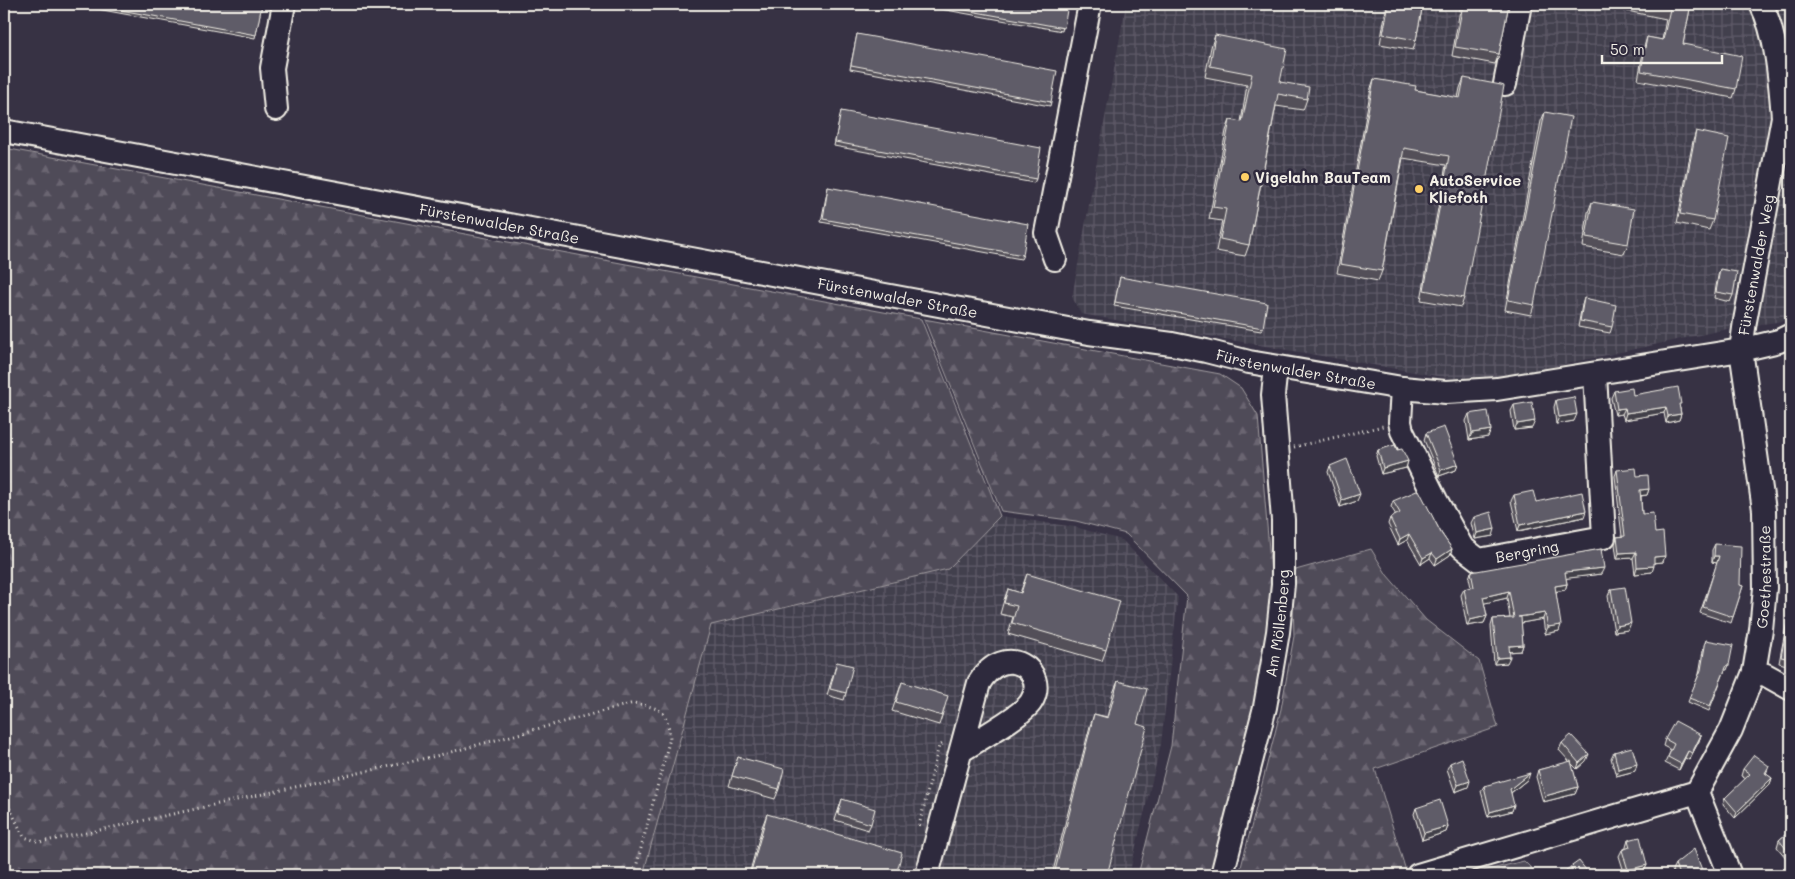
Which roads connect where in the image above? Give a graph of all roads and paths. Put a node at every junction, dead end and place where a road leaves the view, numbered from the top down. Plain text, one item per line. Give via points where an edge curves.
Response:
1 (284, 4) edge
2 (1090, 4) edge
3 (1520, 4) edge
4 (1761, 4) edge
5 (1505, 84) edge
6 (276, 109) dead end
7 (4, 131) edge
8 (1055, 258) dead end
9 (1791, 335) edge
10 (1741, 350) junction
11 (1276, 367) junction
12 (1595, 374) junction
13 (1402, 388) junction
14 (1400, 422) junction
15 (1276, 451) junction
16 (1754, 672) junction
17 (1791, 689) edge
18 (962, 751) dead end
19 (1697, 792) junction
20 (4, 800) edge
21 (634, 875) edge
22 (927, 875) edge
23 (1222, 875) edge
24 (1418, 875) edge
25 (1730, 875) edge

1 - 6 street via 272,68
2 - 8 street via 1046,233
3 - 5 street
4 - 10 street, Fürstenwalder Weg via 1770,26 1783,117
7 - 11 street, Fürstenwalder Straße via 1089,333 1172,344
9 - 10 street, Fürstenwalder Straße
10 - 12 street, Fürstenwalder Straße
10 - 16 street, Goethestraße via 1764,510 1765,588
11 - 13 street, Fürstenwalder Straße
11 - 15 street, Am Möllenberg via 1272,395
12 - 13 street, Fürstenwalder Straße via 1497,389 1446,392
12 - 14 street, Bergring via 1604,537 1479,560 1462,546 1436,500
13 - 14 street, Bergring
14 - 15 path
15 - 23 street, Am Möllenberg via 1283,530 1283,584 1278,632 1265,707
16 - 17 street
16 - 19 street, Goethestraße via 1731,730
18 - 22 street
19 - 24 street
19 - 25 street
20 - 21 path via 24,837 40,842 436,756 634,703 658,708 668,719 670,738

